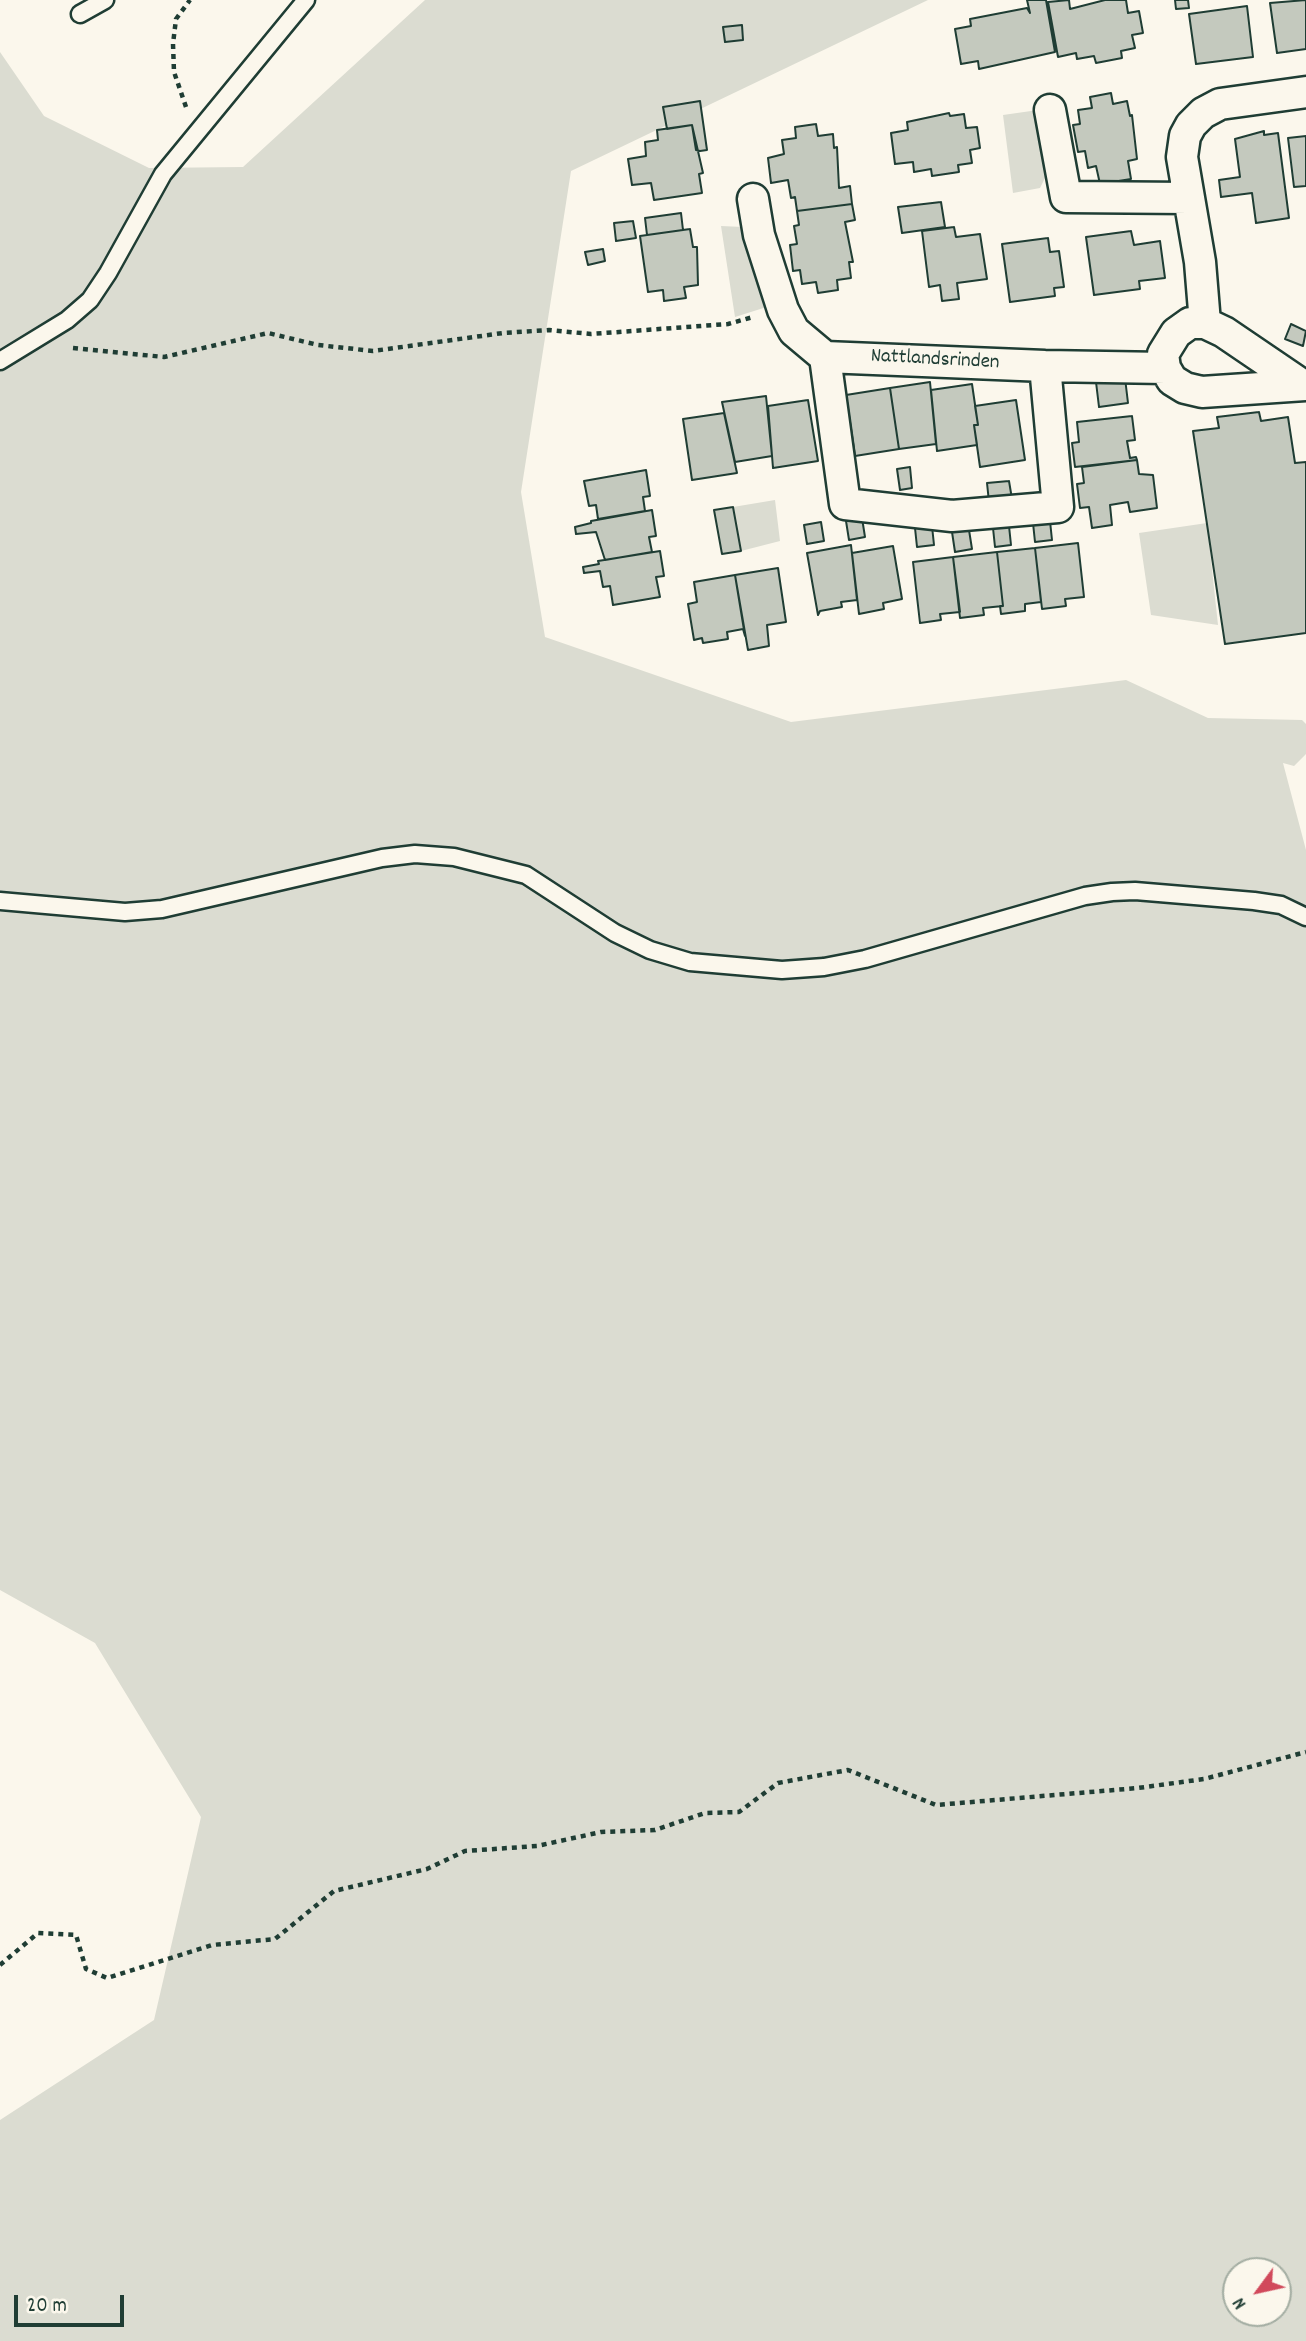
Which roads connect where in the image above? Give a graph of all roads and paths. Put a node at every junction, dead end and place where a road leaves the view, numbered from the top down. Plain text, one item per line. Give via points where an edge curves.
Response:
1 (105, 0) edge
2 (190, 0) edge
3 (306, 0) edge
4 (80, 14) dead end
5 (1306, 92) edge
6 (1050, 110) dead end
7 (198, 133) junction
8 (1188, 198) junction
9 (753, 199) dead end
10 (783, 310) junction
11 (1205, 323) junction
12 (43, 336) junction
13 (825, 356) junction
14 (0, 361) edge
15 (1045, 366) junction
16 (1165, 368) junction
17 (1304, 385) edge
18 (0, 901) edge
19 (1306, 917) edge
20 (1306, 1752) edge
21 (0, 1965) edge

1 - 4 lane
2 - 7 path via 176,19 172,56 177,86
3 - 7 lane
5 - 8 street via 1239,100 1203,113 1185,136 1182,157
6 - 8 street via 1066,197
7 - 12 lane via 163,174 90,300
8 - 11 street
9 - 10 street
10 - 12 path via 729,324 591,334 550,330 503,333 373,351 268,333 164,357 81,350
10 - 13 street via 794,331
11 - 16 street via 1190,323 1176,332 1163,354
11 - 17 street
12 - 14 lane
13 - 15 street, Nattlandsrinden
13 - 15 street via 845,504 952,516 1058,507
15 - 16 street, Nattlandsrinden
16 - 17 street via 1172,380 1202,392
18 - 19 lane via 125,912 162,909 415,853 454,857 526,875 615,933 650,950 690,962 782,970 865,959 1112,892 1254,901 1281,905
20 - 21 path via 1191,1781 936,1805 848,1770 778,1783 739,1812 705,1813 655,1830 601,1832 537,1846 465,1852 427,1869 334,1891 275,1939 212,1945 107,1978 86,1969 76,1935 38,1933

